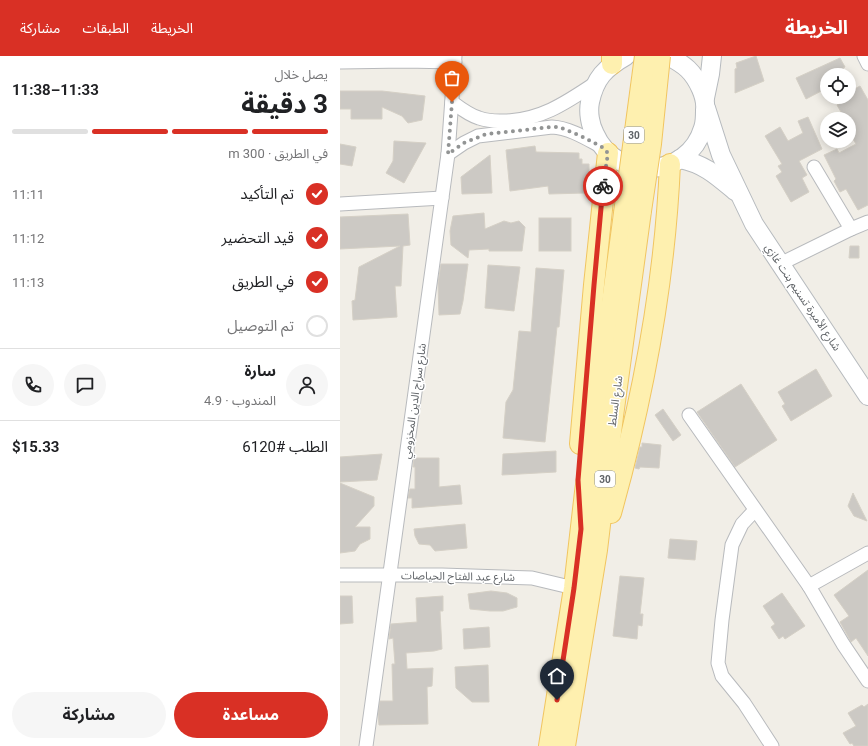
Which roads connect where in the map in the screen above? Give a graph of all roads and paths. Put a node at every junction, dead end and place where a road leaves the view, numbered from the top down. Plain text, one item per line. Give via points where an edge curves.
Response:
1 (644, 56) edge
2 (660, 56) edge
3 (668, 56) edge
4 (712, 56) edge
5 (864, 56) edge
6 (354, 59) edge
7 (455, 59) edge
8 (617, 59) edge
9 (340, 62) edge
10 (868, 64) edge
11 (597, 82) junction
12 (452, 102) junction
13 (705, 103) junction
14 (514, 126) junction
15 (605, 150) junction
16 (448, 154) junction
17 (675, 162) junction
18 (814, 167) dead end
19 (742, 196) junction
20 (442, 198) junction
21 (340, 204) edge
22 (632, 212) junction
23 (868, 222) edge
24 (851, 229) junction
25 (780, 264) junction
26 (868, 396) edge
27 (688, 415) dead end
28 (755, 510) junction
29 (581, 529) junction
30 (597, 550) junction
31 (868, 553) edge
32 (340, 575) edge
33 (389, 575) junction
34 (809, 586) junction
35 (574, 588) junction
36 (868, 681) edge
37 (366, 746) edge
38 (549, 746) edge
39 (564, 746) edge
40 (772, 746) edge

1 - 22 main road, شارع السلط / 30, bridge
2 - 22 main road, شارع السلط / 30, bridge via 651,144
3 - 13 main road, شارع الأميرة تسنيم بنت غازي via 690,70
4 - 13 main road
5 - 10 street
6 - 7 street
6 - 9 street
7 - 12 street, شارع سراج الدين المخزومي
8 - 11 main road
11 - 14 street via 552,110
11 - 15 main road via 589,108 592,128
12 - 14 street via 478,118
12 - 16 street, شارع سراج الدين المخزومي
13 - 17 main road via 703,128 697,141
13 - 19 main road, شارع الأميرة تسنيم بنت غازي via 722,155
14 - 15 street via 559,127
14 - 16 street via 478,136
15 - 17 main road via 621,163 637,168 654,169
15 - 29 main road via 578,480
16 - 20 street, شارع سراج الدين المخزومي
17 - 19 main road, شارع الأميرة تسنيم بنت غازي via 700,165 713,172
17 - 30 main road via 654,325 633,432 609,520
18 - 24 street
19 - 25 main road, شارع الأميرة تسنيم بنت غازي via 754,224
20 - 21 street
20 - 33 street, شارع سراج الدين المخزومي
22 - 29 main road, شارع السلط / 30 via 608,340
22 - 30 main road, شارع السلط / 30 via 613,416
23 - 24 street
24 - 25 street
25 - 26 main road, شارع الأميرة تسنيم بنت غازي
27 - 28 street
28 - 34 street
28 - 40 street via 742,524 732,545 718,664 722,676 744,703
29 - 35 main road, شارع السلط / 30
30 - 39 main road, شارع السلط / 30
31 - 34 street
32 - 33 street, شارع عبد الفتاح الحياصات
33 - 35 street, شارع عبد الفتاح الحياصات via 532,578
33 - 37 street, شارع سراج الدين المخزومي
34 - 36 street
35 - 38 main road, شارع السلط / 30

